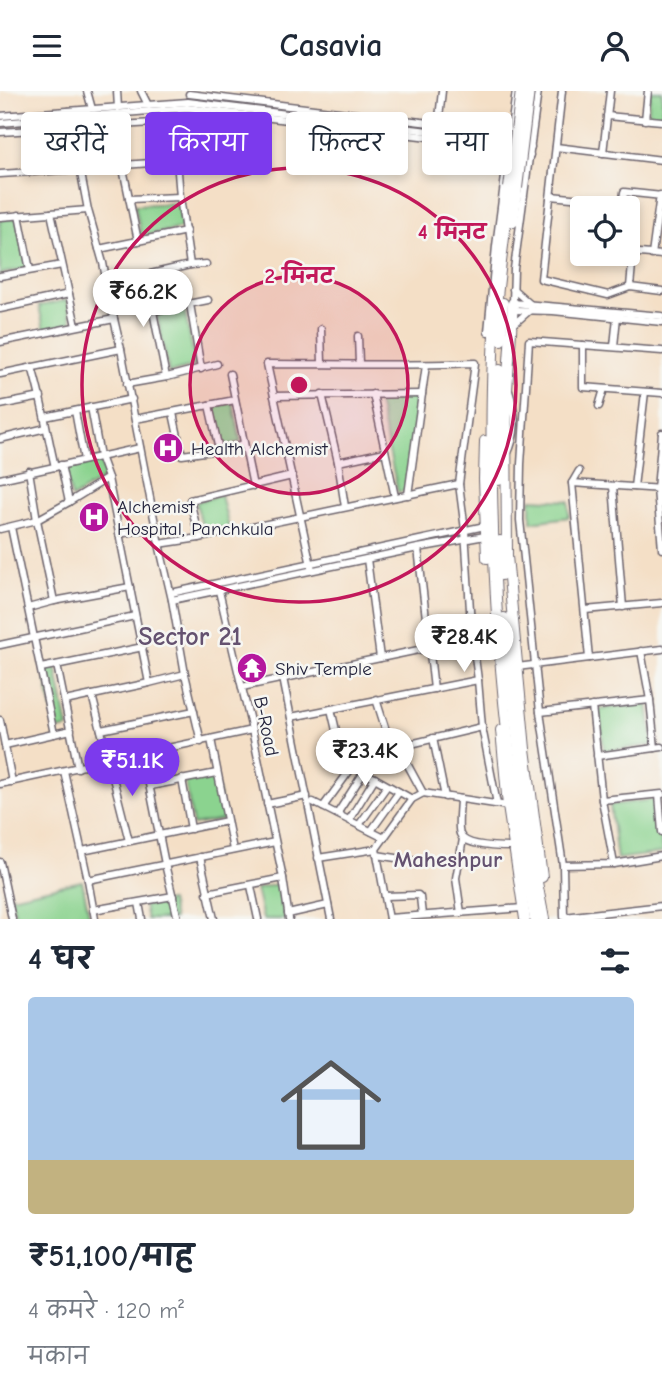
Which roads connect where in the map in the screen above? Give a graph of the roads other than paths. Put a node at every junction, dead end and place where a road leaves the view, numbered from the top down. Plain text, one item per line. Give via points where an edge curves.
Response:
1 (87, 91) edge
2 (117, 91) edge
3 (141, 91) edge
4 (442, 91) edge
5 (516, 91) edge
6 (521, 91) edge
7 (529, 91) edge
8 (538, 91) edge
9 (562, 91) edge
10 (610, 91) edge
11 (648, 91) edge
12 (189, 94) dead end
13 (148, 105) junction
14 (118, 108) junction
15 (92, 109) junction
16 (79, 112) edge
17 (117, 112) edge
18 (439, 112) edge
19 (21, 115) edge
20 (0, 116) edge
21 (607, 116) junction
22 (21, 120) edge
23 (645, 120) junction
24 (512, 121) edge
25 (662, 121) edge
26 (422, 122) edge
27 (0, 123) edge
28 (21, 130) edge
29 (0, 131) edge
30 (422, 133) edge
31 (422, 133) edge
32 (556, 147) junction
33 (512, 148) edge
34 (531, 151) junction
35 (603, 153) junction
36 (662, 160) edge
37 (21, 173) edge
38 (0, 174) edge
39 (81, 175) edge
40 (125, 175) edge
41 (178, 175) edge
42 (506, 175) edge
43 (513, 188) junction
44 (551, 196) junction
45 (624, 196) edge
46 (661, 196) edge
47 (180, 197) junction
48 (130, 199) junction
49 (570, 199) edge
50 (88, 210) junction
51 (51, 213) junction
52 (19, 215) junction
53 (504, 215) junction
54 (0, 217) edge
55 (187, 231) junction
56 (138, 241) junction
57 (99, 249) junction
58 (640, 253) edge
59 (652, 254) junction
60 (662, 255) edge
61 (206, 264) dead end
62 (62, 265) junction
63 (190, 265) junction
64 (631, 266) edge
65 (30, 270) junction
66 (146, 276) junction
67 (0, 277) edge
68 (106, 284) junction
69 (630, 288) junction
70 (513, 289) junction
71 (662, 291) edge
72 (69, 294) junction
73 (208, 300) dead end
74 (190, 304) junction
75 (513, 307) junction
76 (531, 308) junction
77 (0, 309) edge
78 (153, 311) junction
79 (617, 315) junction
80 (662, 316) edge
81 (114, 319) junction
82 (495, 319) junction
83 (662, 322) edge
84 (76, 326) junction
85 (510, 328) junction
86 (321, 329) dead end
87 (488, 332) junction
88 (358, 336) dead end
89 (0, 342) edge
90 (583, 345) junction
91 (614, 346) junction
92 (121, 349) junction
93 (662, 351) edge
94 (359, 363) junction
95 (217, 364) dead end
96 (322, 364) junction
97 (426, 365) junction
98 (32, 367) junction
99 (201, 369) junction
100 (0, 372) edge
101 (230, 374) dead end
102 (166, 377) junction
103 (127, 384) junction
104 (505, 389) junction
105 (604, 389) junction
106 (645, 392) junction
107 (662, 393) edge
108 (322, 394) junction
109 (373, 394) junction
110 (422, 394) junction
111 (274, 396) junction
112 (41, 397) junction
113 (132, 399) junction
114 (235, 400) junction
115 (0, 405) edge
116 (209, 405) junction
117 (599, 406) dead end
118 (90, 407) junction
119 (75, 411) junction
120 (173, 413) junction
121 (46, 417) junction
122 (135, 419) junction
123 (46, 428) junction
124 (662, 433) edge
125 (0, 439) edge
126 (244, 444) junction
127 (140, 448) junction
128 (661, 449) edge
129 (219, 450) junction
130 (385, 452) junction
131 (100, 456) junction
132 (503, 457) junction
133 (84, 460) junction
134 (338, 462) junction
135 (58, 466) junction
136 (30, 471) junction
137 (579, 471) dead end
138 (292, 477) junction
139 (108, 478) junction
140 (0, 479) edge
141 (572, 483) junction
142 (459, 484) junction
143 (253, 486) junction
144 (613, 486) junction
145 (634, 487) junction
146 (659, 489) edge
147 (408, 495) junction
148 (395, 497) junction
149 (69, 502) junction
150 (345, 507) junction
151 (300, 517) junction
152 (37, 520) junction
153 (11, 527) junction
154 (157, 527) junction
155 (0, 529) edge
156 (465, 530) junction
157 (485, 531) junction
158 (119, 534) junction
159 (199, 538) junction
160 (466, 539) junction
161 (159, 544) junction
162 (419, 545) junction
163 (662, 549) edge
164 (367, 559) junction
165 (311, 567) junction
166 (211, 585) junction
167 (130, 587) junction
168 (219, 591) junction
169 (172, 597) junction
170 (54, 601) junction
171 (662, 603) edge
172 (623, 607) junction
173 (28, 608) junction
174 (585, 610) junction
175 (135, 616) junction
176 (35, 638) junction
177 (0, 645) edge
178 (142, 647) junction
179 (428, 648) junction
180 (662, 649) edge
181 (641, 651) junction
182 (380, 658) junction
183 (589, 658) junction
184 (57, 664) junction
185 (535, 664) junction
186 (517, 667) junction
187 (41, 668) junction
188 (185, 674) junction
189 (283, 678) junction
190 (478, 680) junction
191 (149, 683) junction
192 (242, 687) junction
193 (434, 688) junction
194 (92, 695) junction
195 (376, 699) junction
196 (650, 700) junction
197 (65, 701) junction
198 (509, 702) junction
199 (592, 706) junction
200 (331, 709) junction
201 (194, 711) junction
202 (540, 712) junction
203 (291, 717) junction
204 (0, 720) edge
205 (482, 727) junction
206 (71, 730) junction
207 (102, 730) junction
208 (252, 730) junction
209 (54, 734) junction
210 (388, 737) dead end
211 (433, 738) junction
212 (211, 740) junction
213 (201, 742) junction
214 (5, 745) junction
215 (659, 747) edge
216 (341, 752) dead end
217 (143, 754) junction
218 (597, 756) junction
219 (108, 762) junction
220 (78, 768) junction
221 (64, 771) junction
222 (217, 772) junction
223 (364, 772) junction
224 (375, 778) junction
225 (182, 779) junction
226 (12, 782) junction
227 (0, 784) edge
228 (150, 786) junction
229 (387, 786) junction
230 (399, 792) junction
231 (423, 793) junction
232 (661, 795) edge
233 (307, 796) junction
234 (445, 797) junction
235 (412, 799) junction
236 (460, 799) junction
237 (602, 800) junction
238 (313, 802) dead end
239 (267, 804) junction
240 (497, 804) junction
241 (508, 806) junction
242 (323, 807) junction
243 (337, 814) junction
244 (349, 820) junction
245 (227, 821) junction
246 (359, 825) junction
247 (191, 829) junction
248 (371, 831) junction
249 (662, 832) edge
250 (160, 835) junction
251 (384, 838) junction
252 (463, 839) junction
253 (129, 841) junction
254 (275, 842) junction
255 (514, 847) junction
256 (233, 850) junction
257 (82, 851) junction
258 (377, 852) junction
259 (662, 856) edge
260 (200, 857) junction
261 (318, 858) junction
262 (415, 861) dead end
263 (0, 862) edge
264 (614, 864) junction
265 (165, 865) junction
266 (563, 865) junction
267 (283, 879) junction
268 (88, 880) junction
269 (251, 886) junction
270 (207, 893) junction
271 (173, 896) junction
272 (385, 896) junction
273 (139, 903) junction
274 (328, 905) junction
275 (662, 906) edge
276 (93, 910) junction
277 (461, 913) junction
278 (524, 914) edge
279 (422, 915) junction
280 (288, 916) edge
281 (389, 918) edge
282 (12, 919) edge
283 (95, 919) edge
284 (142, 919) edge
285 (178, 919) edge
286 (214, 919) edge
287 (258, 919) edge
288 (331, 919) edge
289 (535, 919) edge
290 (544, 919) edge
291 (550, 919) edge

1 - 15 street
2 - 14 street
3 - 13 street
4 - 18 street
5 - 24 street
6 - 43 highway, bridge
7 - 43 highway, bridge
8 - 34 street
9 - 32 street
10 - 21 street
11 - 23 street
12 - 26 street
13 - 14 street
13 - 30 street via 188,102
14 - 15 street
15 - 16 street
17 - 31 street via 187,109
19 - 20 street
21 - 23 street
21 - 35 street
22 - 27 street
23 - 25 street
28 - 29 street
32 - 35 street
32 - 44 street
33 - 34 street
34 - 70 street
35 - 36 street
37 - 38 street
39 - 50 street
40 - 48 street
41 - 47 street
42 - 53 street
43 - 53 highway
43 - 104 highway via 502,313
44 - 49 street
44 - 69 street via 541,279 608,295
45 - 46 street via 624,192
46 - 59 street
47 - 48 street
47 - 55 street
48 - 56 street
50 - 51 street
50 - 57 street
51 - 52 street
51 - 62 street
52 - 54 street
52 - 65 street
53 - 82 highway
53 - 87 street
55 - 56 street
55 - 63 street
56 - 57 street
57 - 68 street
58 - 59 street
59 - 60 street
61 - 63 street
62 - 65 street
62 - 72 street
63 - 66 street
64 - 69 street
65 - 67 street
66 - 68 street
66 - 78 street
68 - 81 street
69 - 71 street
70 - 75 street
70 - 76 street
72 - 77 street
72 - 84 street
73 - 74 street
74 - 78 street
74 - 99 street
75 - 76 street
75 - 85 highway
76 - 79 street
76 - 85 street
78 - 102 street
79 - 80 street
79 - 83 street
79 - 91 street
81 - 84 street
81 - 92 street
82 - 87 highway
82 - 198 highway via 493,556
84 - 89 street
85 - 104 highway
86 - 96 street
87 - 157 highway
88 - 94 street
90 - 91 street
90 - 105 street via 583,387
90 - 185 street via 529,341 520,520
91 - 93 street
92 - 98 street
92 - 103 street
94 - 96 street
94 - 97 street
95 - 99 street
96 - 111 street via 267,364
97 - 110 street
97 - 142 street via 475,363
98 - 100 street
98 - 112 street
99 - 102 street
101 - 114 street
102 - 103 street
103 - 113 street
104 - 132 highway
104 - 132 street via 514,406 514,441
105 - 106 street
105 - 117 street
106 - 107 street
106 - 145 street
108 - 109 street
108 - 111 street
108 - 134 street
109 - 110 street
109 - 130 street
110 - 147 street
111 - 138 street
112 - 115 street
112 - 121 street
113 - 118 street
113 - 122 street
114 - 116 street
114 - 126 street
116 - 120 street
116 - 129 street
118 - 119 street
118 - 131 street
119 - 121 street
119 - 133 street
120 - 122 street
120 - 129 street via 182,455
121 - 123 street
122 - 127 street
123 - 125 street
123 - 135 street
124 - 128 street
126 - 129 street
126 - 143 street
127 - 131 street
127 - 154 street
128 - 146 street
130 - 134 street
130 - 148 street
131 - 133 street
131 - 139 street
132 - 186 highway
132 - 198 highway via 501,577
133 - 135 street
134 - 150 street
135 - 136 street
135 - 149 street
136 - 140 street
136 - 152 street
137 - 141 street
138 - 143 street
138 - 151 street
139 - 149 street
139 - 158 street
141 - 144 street
141 - 174 street
142 - 147 street
142 - 156 street
143 - 159 street via 190,500
144 - 145 street
144 - 172 street
145 - 146 street
146 - 163 street
147 - 148 street
148 - 150 street
149 - 152 street
150 - 151 street
151 - 159 street
151 - 165 street
152 - 153 street
152 - 170 street
153 - 155 street
153 - 173 street
154 - 158 street
154 - 161 street
156 - 157 street
156 - 160 street
156 - 162 street
157 - 160 street
157 - 198 highway
158 - 167 street
159 - 161 street
160 - 162 street
160 - 190 street
161 - 169 street
162 - 164 street
162 - 165 street
162 - 179 street
164 - 165 street
164 - 182 street
165 - 166 street
165 - 168 street
166 - 168 street
166 - 169 street
167 - 170 street
167 - 175 street
168 - 169 street
168 - 192 street, B-Road
169 - 188 street
170 - 173 street
171 - 172 street
172 - 174 street
173 - 176 street
174 - 183 street
175 - 176 street
175 - 178 street
176 - 177 street
176 - 187 street
178 - 184 street
178 - 191 street
179 - 182 street
179 - 193 street
180 - 181 street
181 - 183 street
181 - 196 street
182 - 189 street
183 - 185 street
184 - 187 street
184 - 197 street
185 - 186 street
185 - 202 street
186 - 198 highway
187 - 209 street
188 - 191 street
188 - 201 street
189 - 192 street
189 - 203 street
190 - 193 street
190 - 205 street
191 - 194 street
192 - 208 street, B-Road
193 - 195 street
194 - 197 street
194 - 207 street
195 - 200 street
195 - 210 street
196 - 199 street
196 - 215 street
197 - 206 street
198 - 241 highway
198 - 289 highway via 524,857
198 - 290 highway
198 - 291 highway
199 - 202 street
199 - 218 street
200 - 203 street
200 - 216 street
201 - 207 street
201 - 213 street
202 - 266 street
203 - 233 street
204 - 214 street
205 - 211 street
205 - 240 street
206 - 209 street
206 - 220 street
207 - 219 street
208 - 212 street
208 - 239 street, B-Road
209 - 214 street
211 - 231 street via 398,747
211 - 234 street
212 - 213 street
212 - 222 street
213 - 217 street
214 - 226 street
215 - 218 street
217 - 219 street
217 - 228 street
218 - 237 street
219 - 220 street
219 - 253 street
220 - 221 street
221 - 226 street
221 - 257 street
222 - 225 street
222 - 245 street
223 - 224 street
223 - 242 street via 353,766
223 - 243 street
224 - 229 street
224 - 244 street
225 - 228 street
225 - 247 street
226 - 227 street
228 - 250 street
229 - 230 street
229 - 246 street
230 - 235 street
230 - 248 street
231 - 234 street
231 - 235 street
232 - 237 street
232 - 249 street
233 - 239 street
233 - 261 street
234 - 236 street
235 - 251 street
236 - 240 street
236 - 252 street via 459,833
237 - 264 street
238 - 242 street
239 - 254 street, B-Road
240 - 241 street
241 - 255 highway
242 - 243 street
243 - 244 street
244 - 246 street
245 - 247 street
245 - 256 street
246 - 248 street
247 - 250 street
248 - 251 street
250 - 253 street
250 - 265 street
251 - 258 street
252 - 255 street via 483,846
252 - 277 street via 456,878
253 - 257 street
254 - 256 street
254 - 267 street, B-Road
255 - 278 highway
256 - 260 street
257 - 268 street
258 - 261 street
258 - 262 street
258 - 272 street
259 - 264 street
260 - 265 street
260 - 270 street
261 - 274 street
263 - 282 street
264 - 266 street
265 - 268 street
265 - 271 street
266 - 275 street via 564,917
267 - 269 street
267 - 280 street, B-Road
268 - 276 street
269 - 270 street
269 - 287 street
270 - 286 street
271 - 273 street
271 - 285 street
272 - 279 street via 418,895
272 - 281 street
273 - 276 street
273 - 284 street
274 - 280 street
274 - 288 street
276 - 283 street
277 - 278 street
277 - 279 street
279 - 281 street

